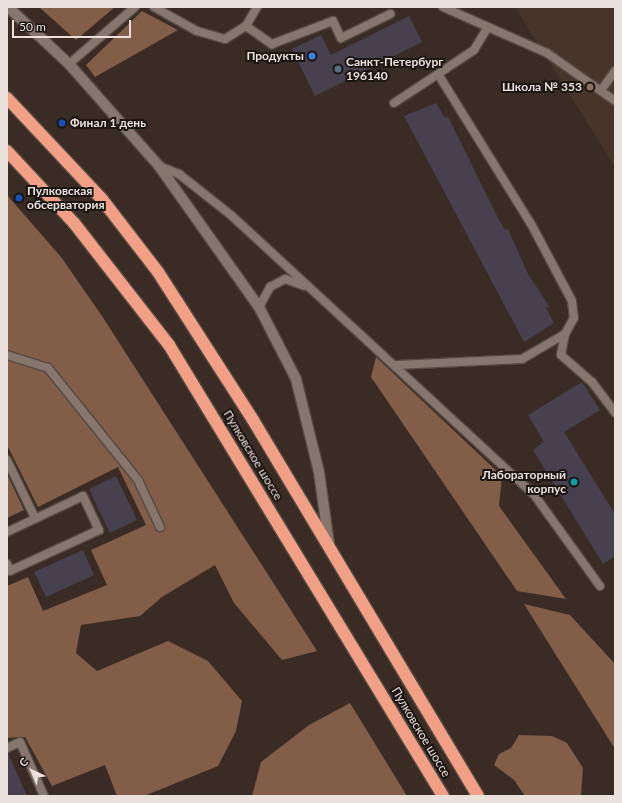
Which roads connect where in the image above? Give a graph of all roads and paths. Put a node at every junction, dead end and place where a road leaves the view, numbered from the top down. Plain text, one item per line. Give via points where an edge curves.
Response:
1 (8, 7) edge
2 (135, 7) edge
3 (154, 7) edge
4 (257, 7) edge
5 (443, 7) edge
6 (390, 14) dead end
7 (246, 26) junction
8 (488, 26) junction
9 (69, 64) junction
10 (615, 71) edge
11 (438, 74) junction
12 (602, 89) junction
13 (7, 98) edge
14 (615, 101) edge
15 (394, 103) dead end
16 (7, 151) edge
17 (158, 166) junction
18 (310, 289) junction
19 (258, 307) junction
20 (565, 334) junction
21 (7, 355) edge
22 (397, 365) junction
23 (615, 412) edge
24 (7, 460) edge
25 (35, 518) junction
26 (160, 527) dead end
27 (7, 532) edge
28 (329, 544) junction
29 (7, 564) edge
30 (600, 586) dead end
31 (7, 748) edge
32 (44, 796) edge
33 (443, 796) edge
34 (478, 796) edge

1 - 9 street, Пулковское шоссе
2 - 9 lane
3 - 7 lane via 197,31 225,39
4 - 7 lane
5 - 8 lane
6 - 7 lane via 341,38 333,21 272,44
8 - 11 lane via 474,50
8 - 12 lane via 547,53
9 - 17 street, Пулковское шоссе
10 - 12 lane
11 - 15 lane
11 - 20 lane via 531,224 572,301 574,318
12 - 14 lane
13 - 28 highway, Пулковское шоссе via 101,198 158,272
16 - 33 highway, Пулковское шоссе via 74,223 169,345
17 - 18 lane via 202,191
17 - 19 street, Пулковское шоссе
18 - 19 lane via 286,279 270,286
18 - 22 lane
19 - 28 street, Пулковское шоссе via 296,379 319,472
20 - 22 lane via 522,360
20 - 23 lane via 561,355 592,382
21 - 26 lane via 48,368 138,480
22 - 30 lane via 422,395 535,496
24 - 25 lane
25 - 27 lane
25 - 29 lane via 83,496 99,530 10,571
28 - 34 highway, Пулковское шоссе
31 - 32 lane via 20,742

